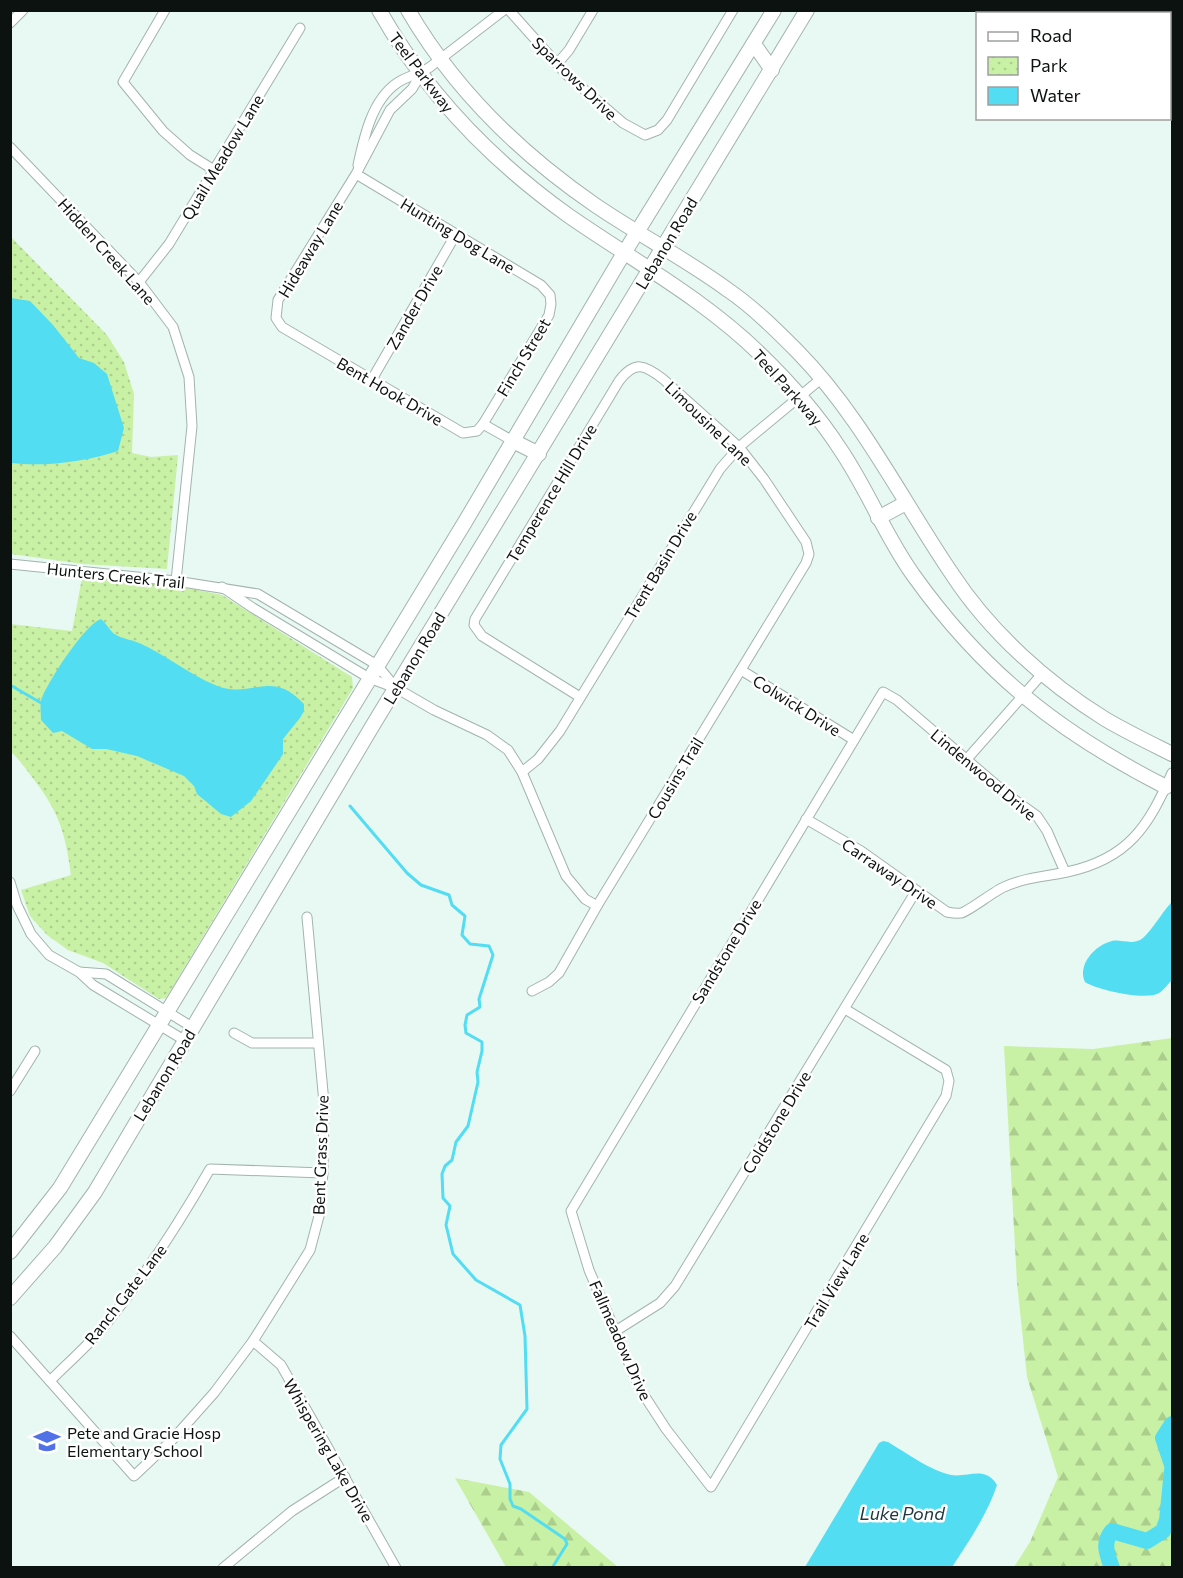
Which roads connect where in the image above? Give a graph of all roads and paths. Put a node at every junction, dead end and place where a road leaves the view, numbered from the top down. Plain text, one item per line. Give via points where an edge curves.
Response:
1 (22, 10) edge
2 (165, 10) edge
3 (379, 10) edge
4 (408, 10) edge
5 (506, 10) edge
6 (593, 10) edge
7 (733, 10) edge
8 (774, 10) edge
9 (807, 10) edge
10 (10, 23) edge
11 (300, 28) dead end
12 (754, 44) junction
13 (780, 55) junction
14 (441, 59) junction
15 (557, 64) junction
16 (772, 70) junction
17 (421, 74) junction
18 (10, 147) edge
19 (214, 170) junction
20 (356, 174) junction
21 (638, 232) junction
22 (456, 234) junction
23 (663, 248) junction
24 (625, 252) junction
25 (650, 269) junction
26 (139, 282) junction
27 (552, 304) joint
28 (282, 327) joint
29 (636, 366) joint
30 (822, 378) junction
31 (371, 381) junction
32 (799, 395) junction
33 (483, 424) junction
34 (513, 441) junction
35 (739, 447) junction
36 (539, 454) junction
37 (906, 503) junction
38 (878, 518) junction
39 (809, 554) joint
40 (10, 564) edge
41 (176, 580) junction
42 (222, 586) junction
43 (377, 665) junction
44 (741, 670) junction
45 (1043, 673) junction
46 (369, 678) junction
47 (396, 688) junction
48 (883, 692) joint
49 (1023, 696) junction
50 (580, 697) junction
51 (854, 740) junction
52 (1173, 754) edge
53 (967, 759) junction
54 (522, 772) junction
55 (1173, 773) edge
56 (1166, 787) junction
57 (806, 819) junction
58 (1065, 872) junction
59 (10, 882) edge
60 (916, 891) junction
61 (597, 906) junction
62 (14, 907) edge
63 (307, 917) dead end
64 (79, 972) junction
65 (532, 991) dead end
66 (845, 1009) junction
67 (166, 1011) junction
68 (158, 1024) junction
69 (192, 1027) junction
70 (234, 1033) dead end
71 (184, 1040) junction
72 (318, 1043) junction
73 (35, 1052) dead end
74 (10, 1091) edge
75 (323, 1173) junction
76 (571, 1211) joint
77 (10, 1252) edge
78 (10, 1298) edge
79 (614, 1332) junction
80 (10, 1336) edge
81 (254, 1341) junction
82 (50, 1381) junction
83 (345, 1477) junction
84 (711, 1487) joint
85 (223, 1568) edge
86 (396, 1568) edge

1 - 10 street
2 - 19 street via 123,82 163,131
3 - 17 main road, Teel Parkway
4 - 14 main road, Teel Parkway
5 - 14 street, Hideaway Lane
5 - 15 street, Sparrows Drive
6 - 15 street
7 - 15 street, Sparrows Drive via 667,120 648,134 623,123
8 - 12 main road, Lebanon Road
9 - 13 main road, Lebanon Road
11 - 19 street, Quail Meadow Lane
12 - 13 main road
12 - 16 main road
12 - 21 main road, Lebanon Road
13 - 16 main road, Lebanon Road
14 - 17 street, Hideaway Lane
14 - 21 main road, Teel Parkway via 478,105 527,153
16 - 23 main road, Lebanon Road
17 - 20 street, Hideaway Lane via 390,110
17 - 20 street, Hideaway Lane via 398,83 378,106 365,133
17 - 24 main road, Teel Parkway via 484,148 541,195
18 - 26 street, Hidden Creek Lane
19 - 26 street, Quail Meadow Lane via 169,244
20 - 22 street, Hunting Dog Lane
20 - 28 street, Hideaway Lane via 278,300 276,318
21 - 23 main road, Teel Parkway
21 - 24 main road, Lebanon Road
22 - 27 street, Hunting Dog Lane via 541,285
22 - 31 street, Zander Drive
23 - 25 main road, Lebanon Road
23 - 30 main road, Teel Parkway via 737,297
24 - 25 main road, Teel Parkway
24 - 34 main road, Lebanon Road
25 - 32 main road, Teel Parkway via 732,328
25 - 36 main road, Lebanon Road
26 - 41 street, Hidden Creek Lane via 173,327 189,377 192,426
27 - 33 street, Finch Street
28 - 31 street, Bent Hook Drive
29 - 35 street, Limousine Lane via 651,369 663,378
29 - 50 street, Temperence Hill Drive via 619,381 475,619 474,625 482,636
30 - 32 street, Trent Basin Drive
30 - 37 main road, Teel Parkway via 862,431
31 - 33 street, Bent Hook Drive via 463,434 477,431
32 - 35 street, Trent Basin Drive
32 - 38 main road, Teel Parkway via 841,450
33 - 34 street
34 - 36 main road
34 - 43 main road, Lebanon Road
35 - 39 street, Limousine Lane via 806,542
35 - 50 street, Trent Basin Drive via 712,480
36 - 47 main road, Lebanon Road
37 - 38 main road
37 - 45 main road, Teel Parkway via 972,600 994,627
38 - 49 main road, Teel Parkway via 914,576 964,640
39 - 44 street, Cousins Trail
40 - 41 street, Hunters Creek Trail
41 - 42 street, Hunters Creek Trail
42 - 43 street, Hunters Creek Trail via 258,594
42 - 46 street, Hunters Creek Trail
43 - 46 main road, Lebanon Road
43 - 47 street, Hunters Creek Trail
44 - 51 street, Colwick Drive
44 - 61 street, Cousins Trail
45 - 49 street
45 - 52 main road, Teel Parkway via 1106,719
46 - 47 street, Hunters Creek Trail
46 - 67 main road, Lebanon Road
47 - 54 street, Hunters Creek Trail via 498,742 516,759
47 - 69 main road, Lebanon Road
48 - 51 street, Sandstone Drive
48 - 53 street, Lindenwood Drive
49 - 53 street
49 - 56 main road, Teel Parkway via 1078,737
50 - 54 street, Trent Basin Drive via 549,747
51 - 57 street, Sandstone Drive
53 - 58 street, Lindenwood Drive via 1036,816
54 - 61 street, Hunters Creek Trail via 566,876 585,899
55 - 56 street, Carraway Drive
56 - 58 street, Carraway Drive via 1147,823 1133,839 1101,861
57 - 60 street, Carraway Drive via 861,851
57 - 76 street, Sandstone Drive
58 - 60 street, Carraway Drive via 1032,876 1002,887 963,913 947,912
59 - 62 street
60 - 66 street, Coldstone Drive
61 - 65 street, Cousins Trail via 555,978
62 - 64 street via 49,955
63 - 72 street, Bent Grass Drive
64 - 67 street via 106,974
64 - 68 street via 93,985
66 - 79 street, Coldstone Drive via 675,1286 660,1303
66 - 84 street, Trail View Lane via 946,1070 946,1096
67 - 68 main road, Lebanon Road
67 - 69 street
68 - 71 street
68 - 77 main road, Lebanon Road via 60,1188
69 - 71 main road, Lebanon Road
70 - 72 street via 252,1043
71 - 78 main road, Lebanon Road via 76,1221
72 - 75 street, Bent Grass Drive via 324,1103
73 - 74 street
75 - 81 street, Bent Grass Drive via 319,1216 310,1250
75 - 82 street, Ranch Gate Lane via 210,1169 147,1271 100,1330
76 - 79 street, Fallmeadow Drive
79 - 84 street, Fallmeadow Drive via 640,1389
80 - 82 street
81 - 82 street, Bent Grass Drive via 208,1400 134,1476
81 - 83 street, Whispering Lake Drive via 281,1365
83 - 85 street via 292,1511
83 - 86 street, Whispering Lake Drive

